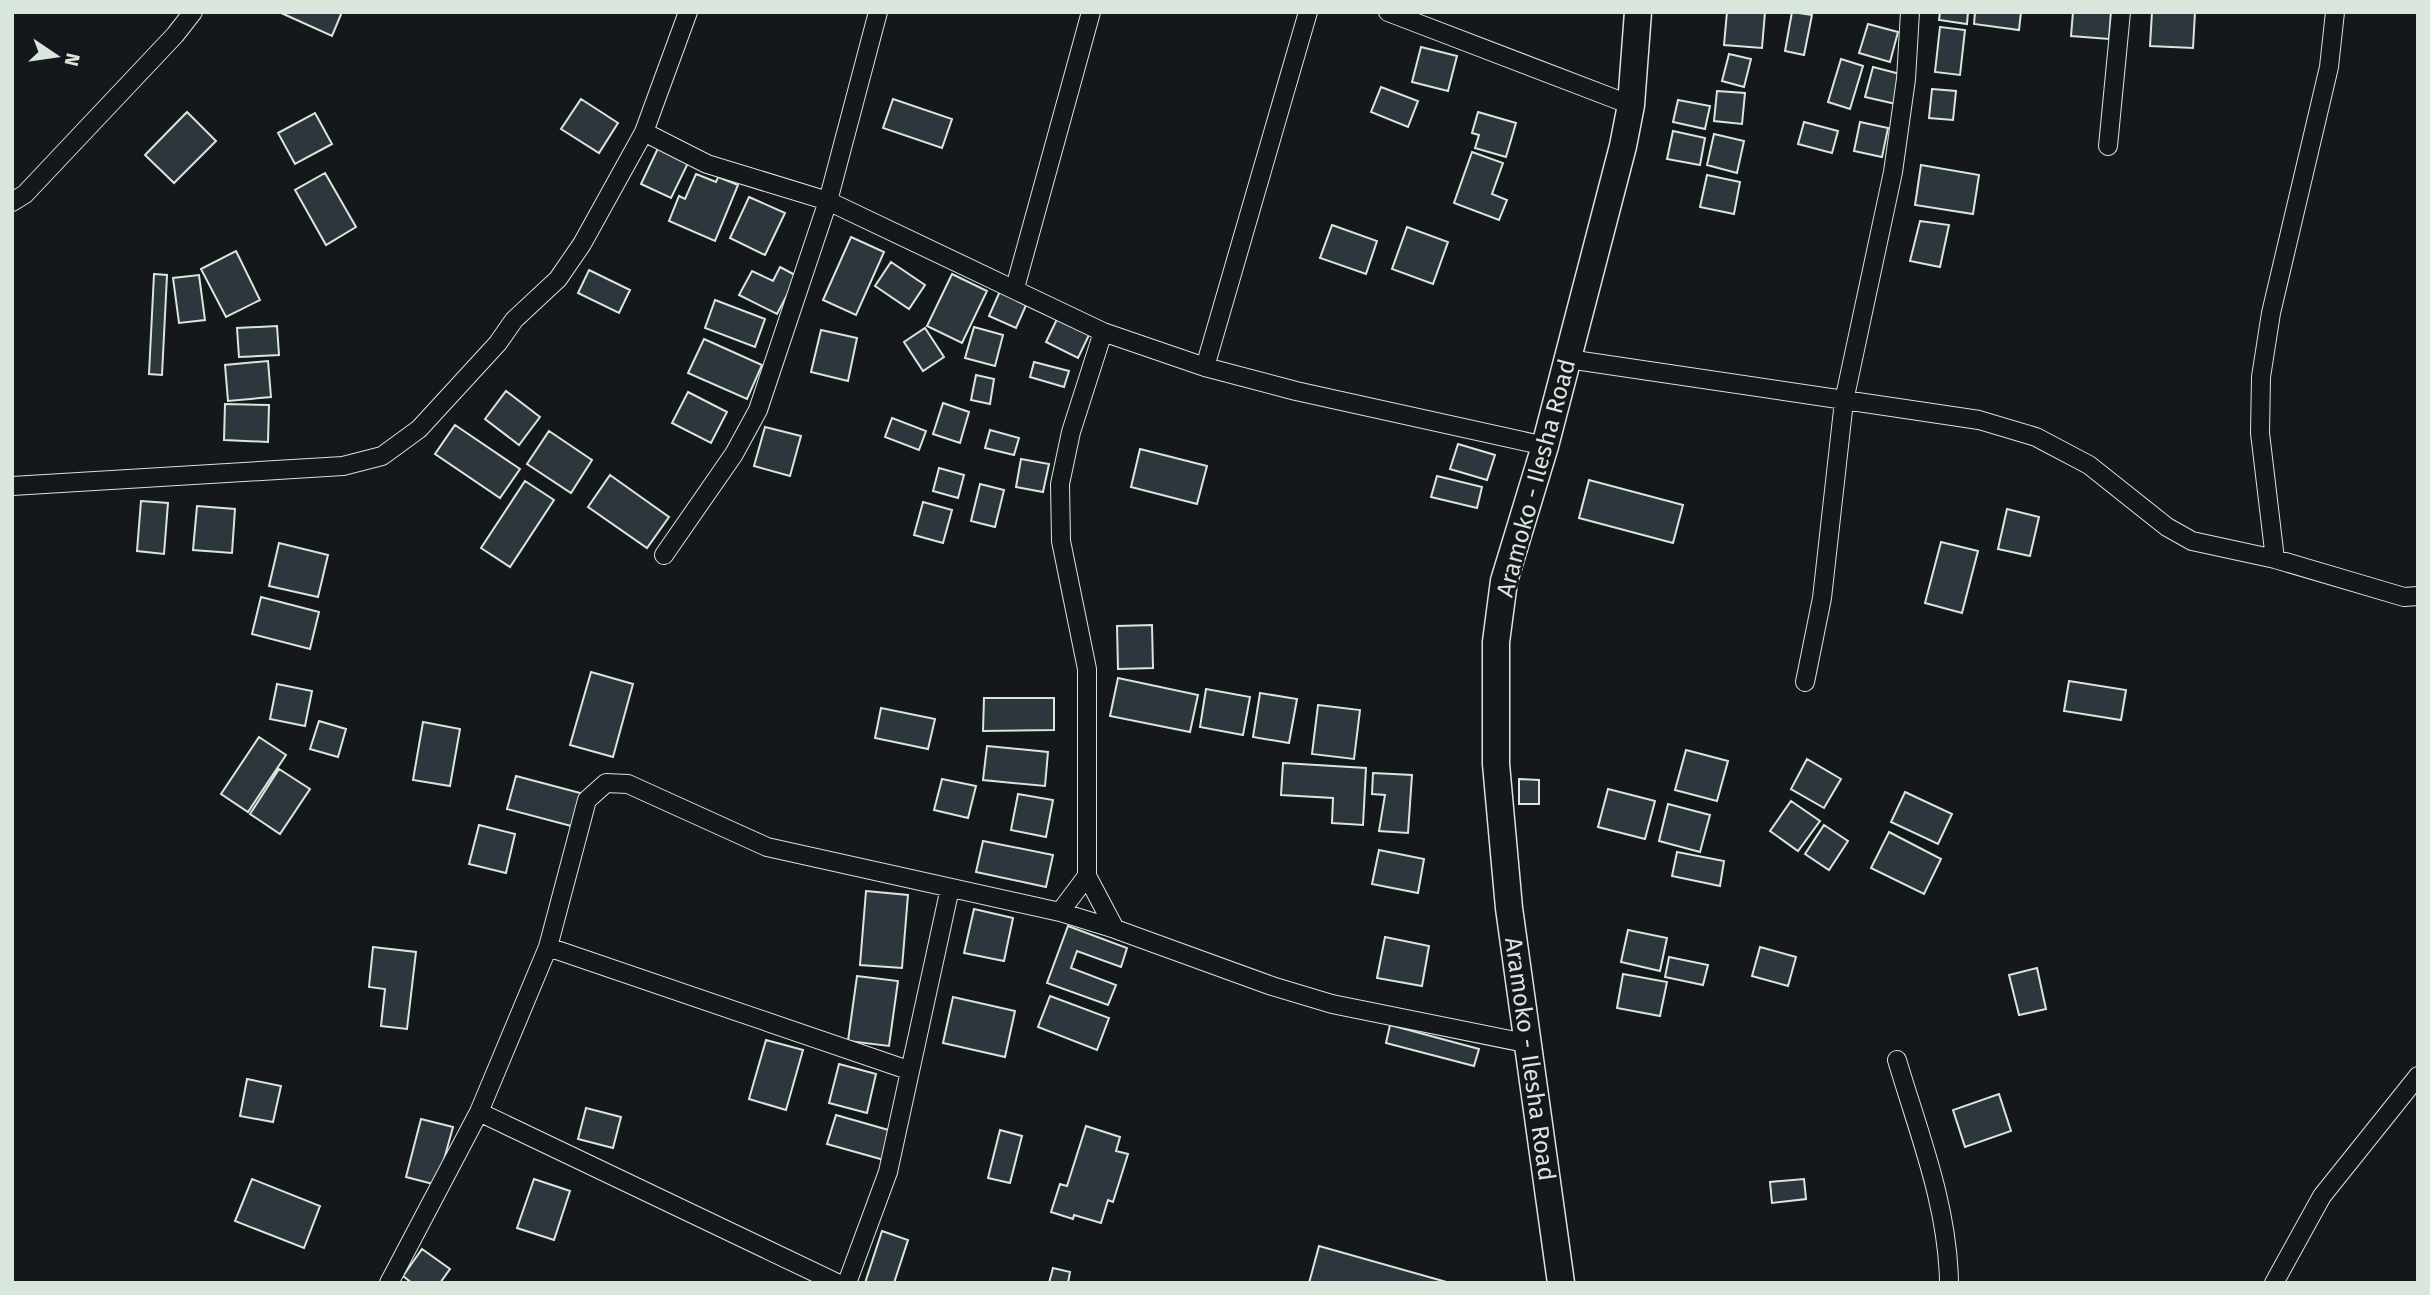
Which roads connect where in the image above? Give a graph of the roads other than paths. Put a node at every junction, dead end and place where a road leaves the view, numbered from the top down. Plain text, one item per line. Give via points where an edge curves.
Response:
1 (193, 12) edge
2 (688, 12) edge
3 (878, 12) edge
4 (1091, 12) edge
5 (1308, 12) edge
6 (1388, 12) edge
7 (1638, 12) edge
8 (1910, 12) edge
9 (2121, 12) edge
10 (2335, 12) edge
11 (1631, 106) junction
12 (644, 132) junction
13 (2108, 146) dead end
14 (828, 201) junction
15 (12, 202) edge
16 (1015, 288) junction
17 (1103, 332) junction
18 (1568, 359) junction
19 (1205, 367) junction
20 (1844, 401) junction
21 (1545, 446) junction
22 (12, 486) edge
23 (664, 555) dead end
24 (2275, 559) junction
25 (2418, 596) edge
26 (1805, 682) dead end
27 (1087, 876) junction
28 (950, 888) junction
29 (1060, 912) junction
30 (1115, 929) junction
31 (548, 947) junction
32 (1530, 1044) junction
33 (1897, 1060) dead end
34 (908, 1070) junction
35 (2418, 1076) edge
36 (479, 1112) junction
37 (389, 1283) edge
38 (837, 1283) edge
39 (847, 1283) edge
40 (1560, 1283) edge
41 (1949, 1283) edge
42 (2274, 1283) edge

1 - 15 street via 25,194
2 - 12 street
3 - 14 street
4 - 16 street
5 - 19 street
6 - 11 street
7 - 11 main road, Aramoko - Ilesha Road
8 - 20 street via 1893,172
9 - 13 street
10 - 24 street via 2329,68 2271,313 2261,377 2260,433
11 - 18 main road, Aramoko - Ilesha Road
12 - 14 street via 707,164
12 - 22 street via 558,279 514,320 419,429 382,456 342,466
14 - 16 street
14 - 23 street via 758,410 734,454
16 - 17 street
17 - 19 street
17 - 27 street via 1071,432 1060,484 1061,541 1087,669
18 - 20 street
18 - 21 main road, Aramoko - Ilesha Road
19 - 21 street
20 - 24 street via 1979,420 2036,437 2089,465 2167,527 2192,541
20 - 26 street via 1822,598
21 - 32 main road, Aramoko - Ilesha Road via 1504,581 1496,653 1496,764 1509,908
24 - 25 street via 2404,597
27 - 29 street
27 - 30 street
28 - 29 street
28 - 31 street via 766,847 628,784 606,783 587,800
28 - 34 street
29 - 30 street
30 - 32 street via 1332,1004
31 - 34 street
31 - 36 street
32 - 40 main road, Aramoko - Ilesha Road
33 - 41 street via 1941,1208
34 - 39 street via 888,1172
35 - 42 street via 2322,1196
36 - 37 street
36 - 38 street

